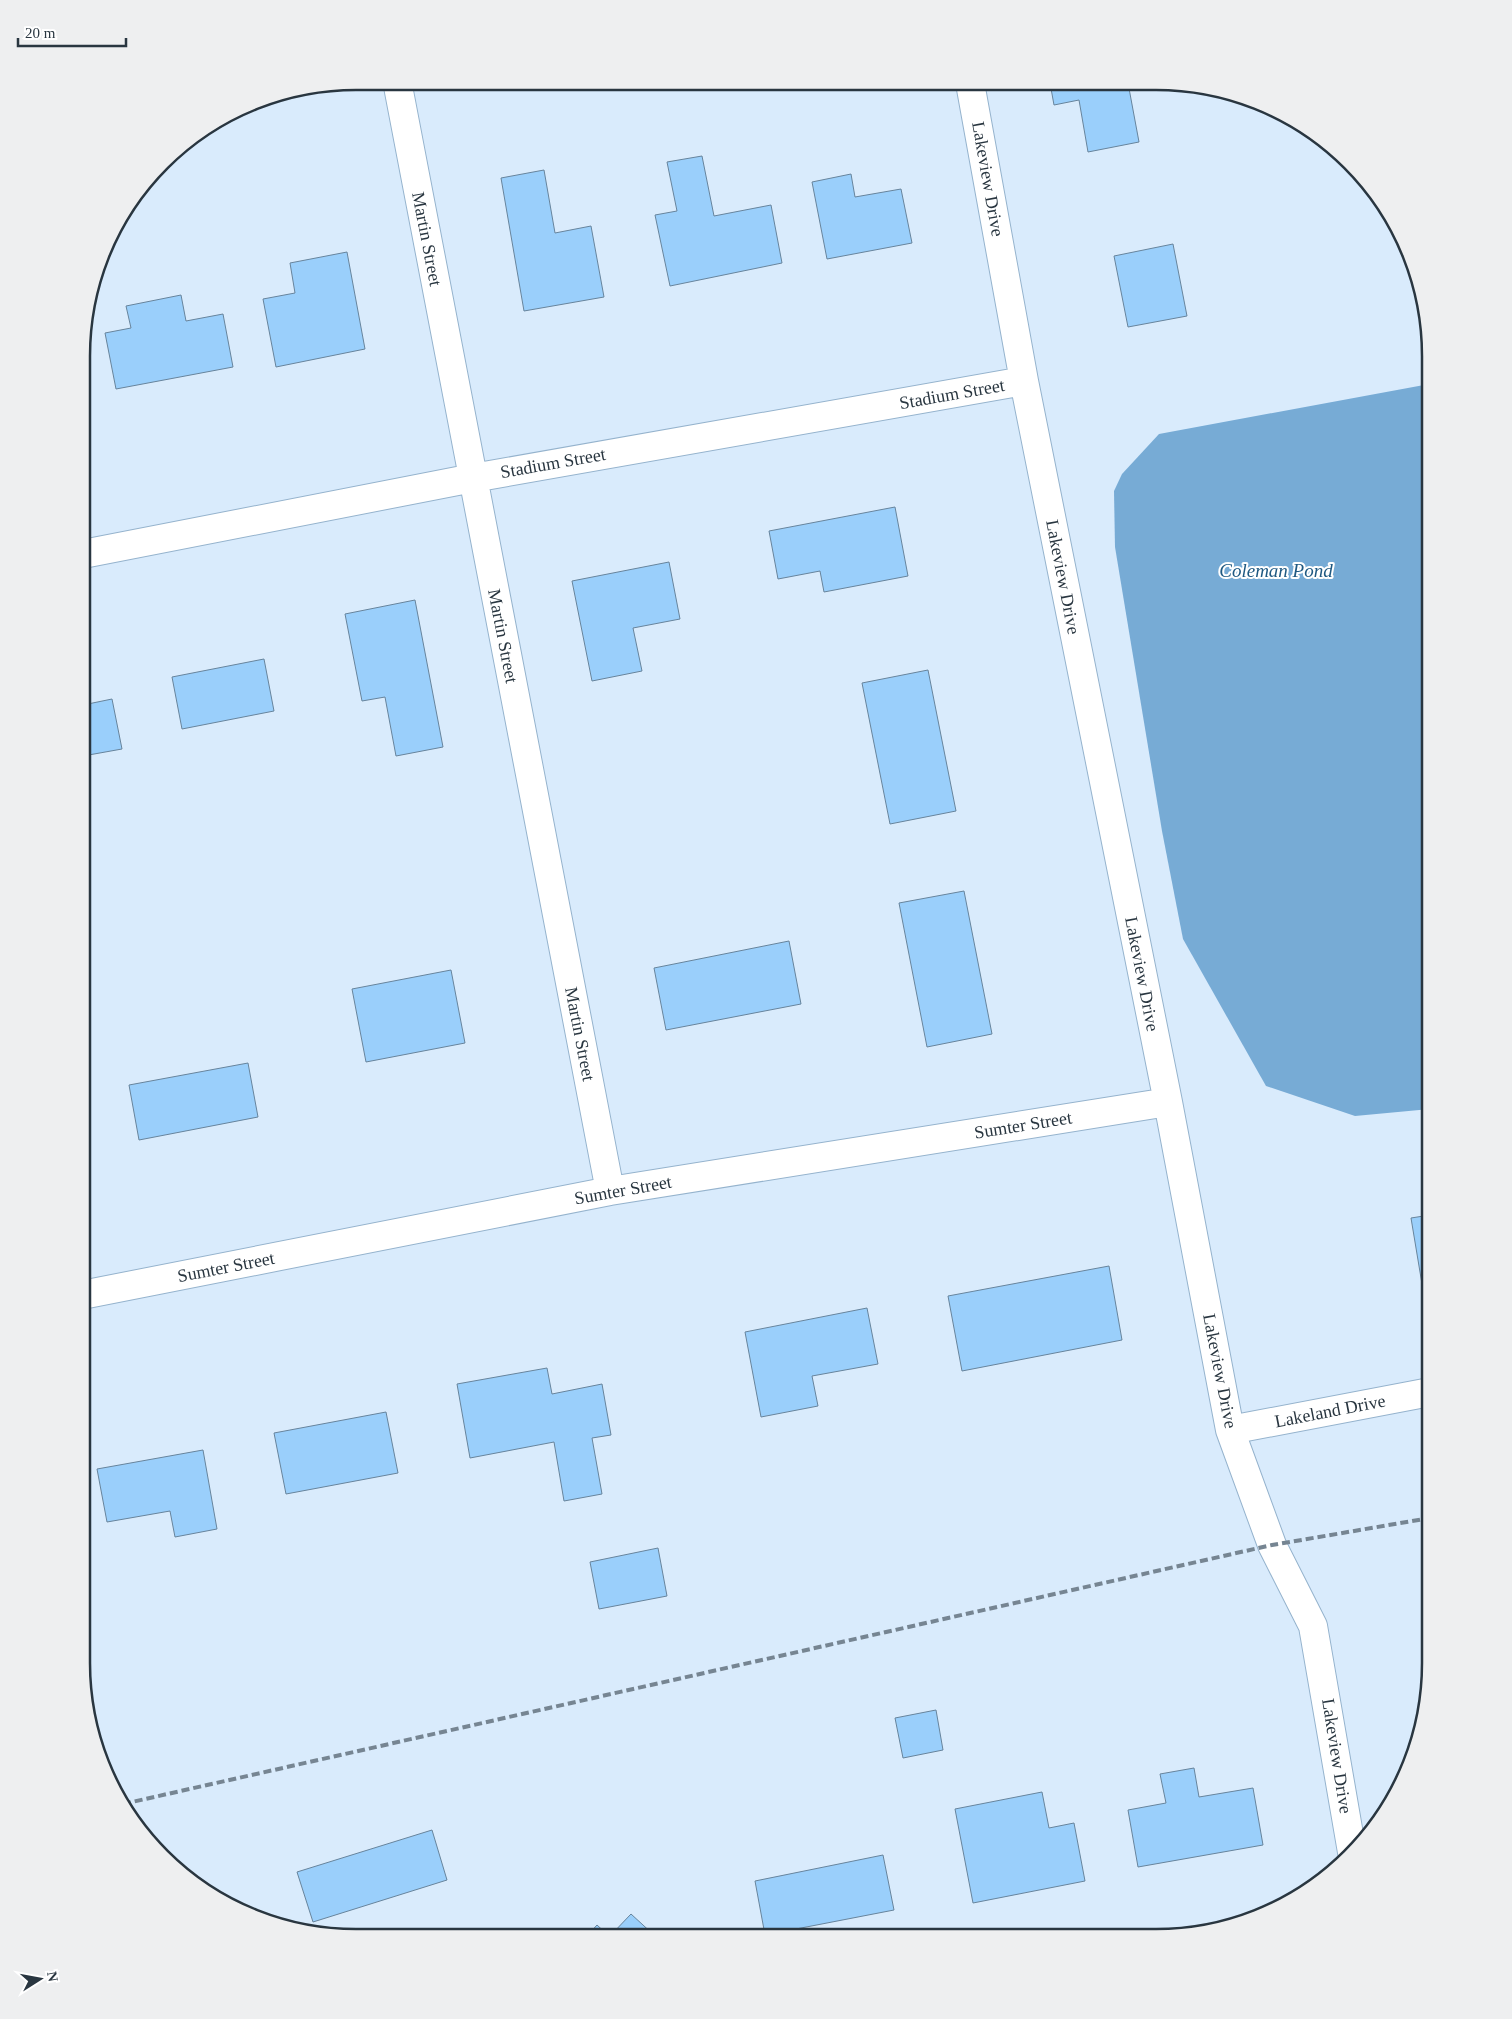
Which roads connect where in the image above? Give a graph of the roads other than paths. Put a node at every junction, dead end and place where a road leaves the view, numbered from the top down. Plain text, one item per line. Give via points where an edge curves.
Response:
1 (399, 90) edge
2 (971, 90) edge
3 (1024, 381) junction
4 (473, 478) junction
5 (90, 553) edge
6 (1168, 1102) junction
7 (610, 1191) junction
8 (90, 1293) edge
9 (1422, 1394) edge
10 (1230, 1430) junction
11 (1351, 1844) edge

1 - 4 street, Martin Street
2 - 3 street, Lakeview Drive
3 - 4 street, Stadium Street
3 - 6 street, Lakeview Drive
4 - 5 street, Stadium Street
4 - 7 street, Martin Street
6 - 7 street, Sumter Street
6 - 10 street, Lakeview Drive
7 - 8 street, Sumter Street
9 - 10 street, Lakeland Drive
10 - 11 street, Lakeview Drive via 1272,1545 1313,1626

